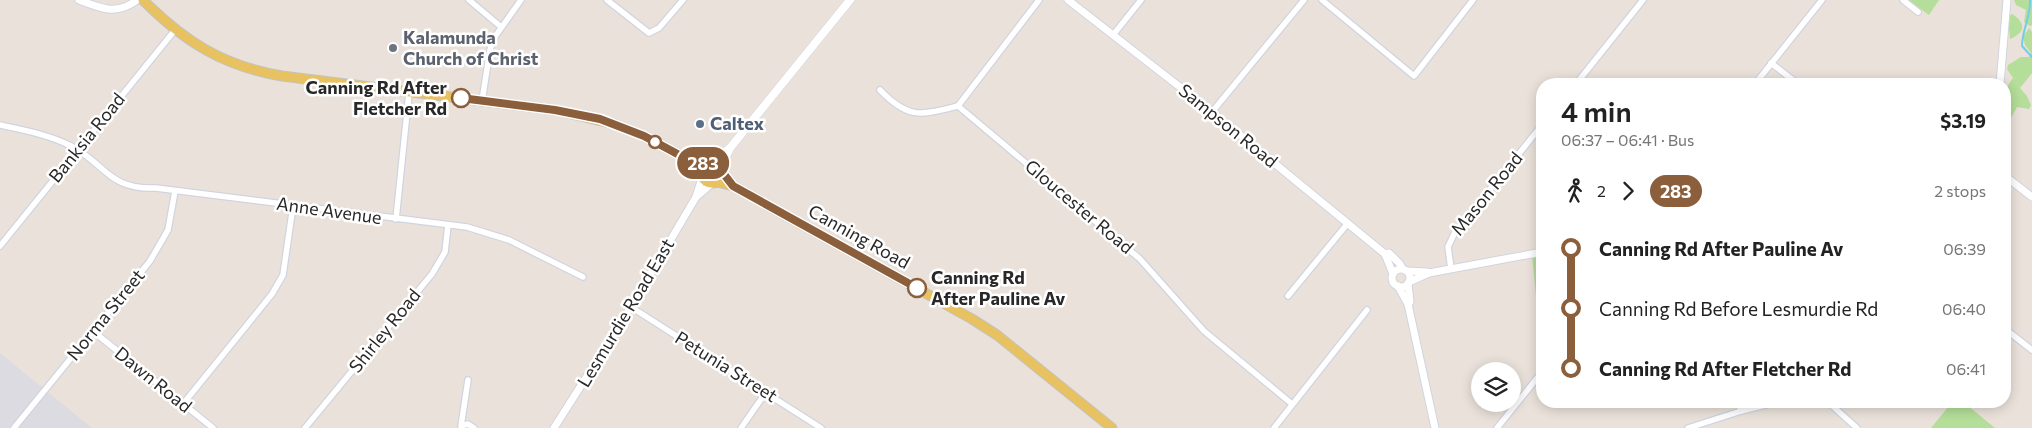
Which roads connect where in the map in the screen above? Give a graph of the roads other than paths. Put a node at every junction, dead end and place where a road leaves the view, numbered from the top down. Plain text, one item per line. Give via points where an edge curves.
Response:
1 (79, 0) edge
2 (137, 0) edge
3 (143, 0) edge
4 (469, 0) edge
5 (521, 0) edge
6 (607, 0) edge
7 (683, 0) edge
8 (850, 0) edge
9 (1039, 0) edge
10 (1068, 0) edge
11 (1141, 0) edge
12 (1304, 0) edge
13 (1322, 0) edge
14 (1473, 0) edge
15 (1643, 0) edge
16 (1822, 0) edge
17 (1903, 0) edge
18 (2007, 0) edge
19 (1918, 12) dead end
20 (500, 26) junction
21 (175, 30) junction
22 (1113, 35) junction
23 (1771, 63) junction
24 (1581, 78) edge
25 (1760, 78) edge
26 (1790, 78) edge
27 (2000, 78) edge
28 (880, 90) dead end
29 (409, 93) junction
30 (482, 100) junction
31 (958, 106) junction
32 (1212, 112) junction
33 (0, 125) edge
34 (1536, 132) edge
35 (730, 148) junction
36 (78, 150) junction
37 (683, 157) junction
38 (709, 162) junction
39 (722, 170) junction
40 (701, 176) junction
41 (2011, 181) edge
42 (714, 183) junction
43 (733, 186) junction
44 (175, 191) junction
45 (696, 197) junction
46 (2032, 198) edge
47 (293, 206) junction
48 (396, 220) junction
49 (1348, 223) junction
50 (448, 225) junction
51 (0, 246) edge
52 (1536, 253) edge
53 (1385, 254) junction
54 (1451, 269) junction
55 (1404, 270) junction
56 (1393, 274) junction
57 (1429, 274) junction
58 (583, 277) dead end
59 (1408, 283) junction
60 (1398, 286) junction
61 (1288, 296) dead end
62 (1408, 304) junction
63 (631, 307) junction
64 (1367, 310) dead end
65 (94, 332) junction
66 (2011, 334) edge
67 (2032, 350) edge
68 (1536, 379) edge
69 (468, 380) dead end
70 (766, 392) junction
71 (183, 404) junction
72 (1292, 404) junction
73 (1740, 408) edge
74 (1753, 408) edge
75 (1835, 408) edge
76 (1741, 411) junction
77 (460, 427) edge
78 (14, 428) edge
79 (212, 428) edge
80 (306, 428) edge
81 (474, 428) edge
82 (554, 428) edge
83 (741, 428) edge
84 (821, 428) edge
85 (1112, 428) edge
86 (1274, 428) edge
87 (1435, 428) edge
88 (1497, 428) edge
89 (1688, 428) edge
90 (1857, 428) edge

1 - 2 street via 117,10
3 - 21 main road
4 - 20 street
5 - 20 street
6 - 7 street via 649,33 659,28
8 - 35 main road
9 - 31 street
10 - 22 street, Sampson Road
11 - 22 street
12 - 32 street
13 - 14 street via 1414,76
15 - 24 street
16 - 23 street
17 - 19 street
18 - 27 street
20 - 30 street via 490,50
21 - 29 main road via 217,57 257,71
21 - 36 street, Banksia Road
22 - 32 street, Sampson Road
23 - 25 street
23 - 26 street
28 - 31 street via 908,112 924,114
29 - 30 main road
29 - 48 street
30 - 37 main road via 600,119 644,136
31 - 72 street, Gloucester Road via 1140,259 1204,331
32 - 49 street, Sampson Road
33 - 36 street, Anne Avenue via 66,143
34 - 54 street, Mason Road via 1454,234 1448,247
35 - 38 main road
35 - 39 main road
36 - 44 street, Anne Avenue via 124,185
36 - 51 street, Banksia Road
37 - 38 main road
37 - 40 main road
38 - 39 main road
38 - 40 main road via 702,167
39 - 42 main road via 721,179
39 - 43 main road, Canning Road
40 - 42 main road
40 - 45 street, Lesmurdie Road East
41 - 46 street
42 - 43 main road, Canning Road
42 - 45 street, Lesmurdie Road East
43 - 85 main road, Canning Road via 977,322
44 - 47 street, Anne Avenue
44 - 65 street, Norma Street via 168,230 150,262
45 - 63 street, Lesmurdie Road East
47 - 48 street, Anne Avenue
47 - 71 street via 283,275 272,294
48 - 50 street, Anne Avenue
49 - 53 street, Sampson Road
49 - 61 street
50 - 58 street, Anne Avenue via 467,227 509,240
50 - 80 street, Shirley Road via 445,252 432,274
52 - 54 street
53 - 55 street, Sampson Road via 1389,253
53 - 56 street, Sampson Road
54 - 57 street
55 - 56 street via 1396,270
55 - 57 street
55 - 59 street via 1410,276
56 - 60 street via 1393,282
57 - 59 street
59 - 60 street
59 - 62 street
60 - 62 street
62 - 87 street
63 - 70 street, Petunia Street
63 - 82 street, Lesmurdie Road East
64 - 72 street
65 - 71 street, Dawn Road
65 - 78 street, Norma Street
66 - 67 street
68 - 88 street
69 - 77 street
70 - 83 street
70 - 84 street, Petunia Street
71 - 79 street, Dawn Road
72 - 86 street
73 - 76 street
74 - 76 street
75 - 90 street
76 - 89 street
77 - 81 street via 468,424

